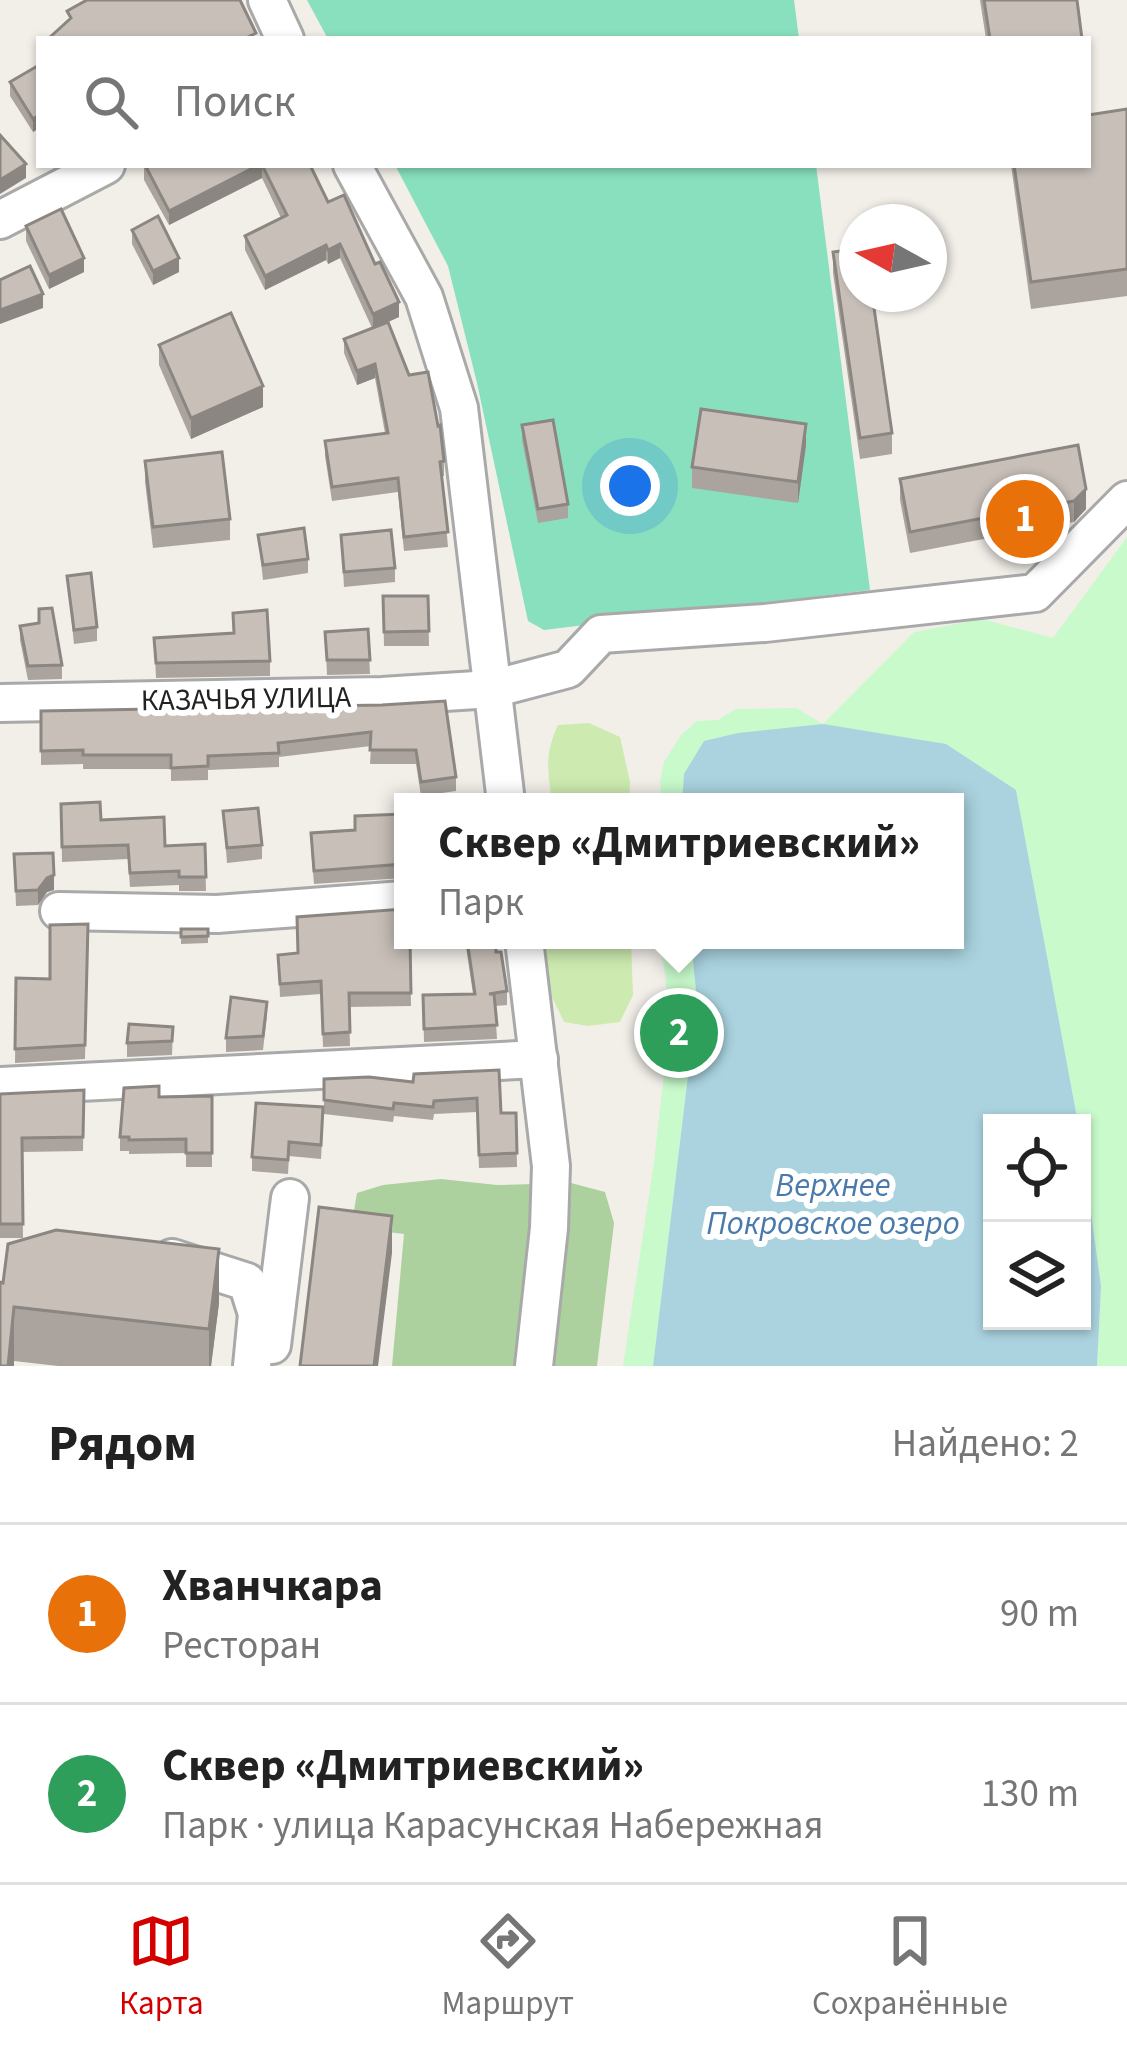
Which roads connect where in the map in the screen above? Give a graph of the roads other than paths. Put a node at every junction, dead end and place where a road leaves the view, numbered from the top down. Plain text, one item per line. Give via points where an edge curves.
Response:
1 (267, 0) edge
2 (284, 36) edge
3 (100, 168) edge
4 (354, 168) edge
5 (0, 220) edge
6 (1127, 500) edge
7 (492, 689) junction
8 (0, 703) edge
9 (505, 793) edge
10 (394, 901) edge
11 (59, 911) dead end
12 (525, 949) edge
13 (539, 1059) junction
14 (0, 1086) edge
15 (290, 1198) dead end
16 (140, 1249) edge
17 (252, 1366) edge
18 (269, 1366) edge
19 (534, 1366) edge

1 - 2 street
3 - 5 street
4 - 7 street via 424,297 459,408
6 - 7 street, КАЗАЧЬЯ УЛИЦА via 1035,593 601,634 568,669
7 - 8 street, КАЗАЧЬЯ УЛИЦА
7 - 9 street
10 - 11 street via 217,914
12 - 13 street
13 - 14 street
13 - 19 street via 551,1166
15 - 18 street
16 - 17 street via 247,1282 257,1314

